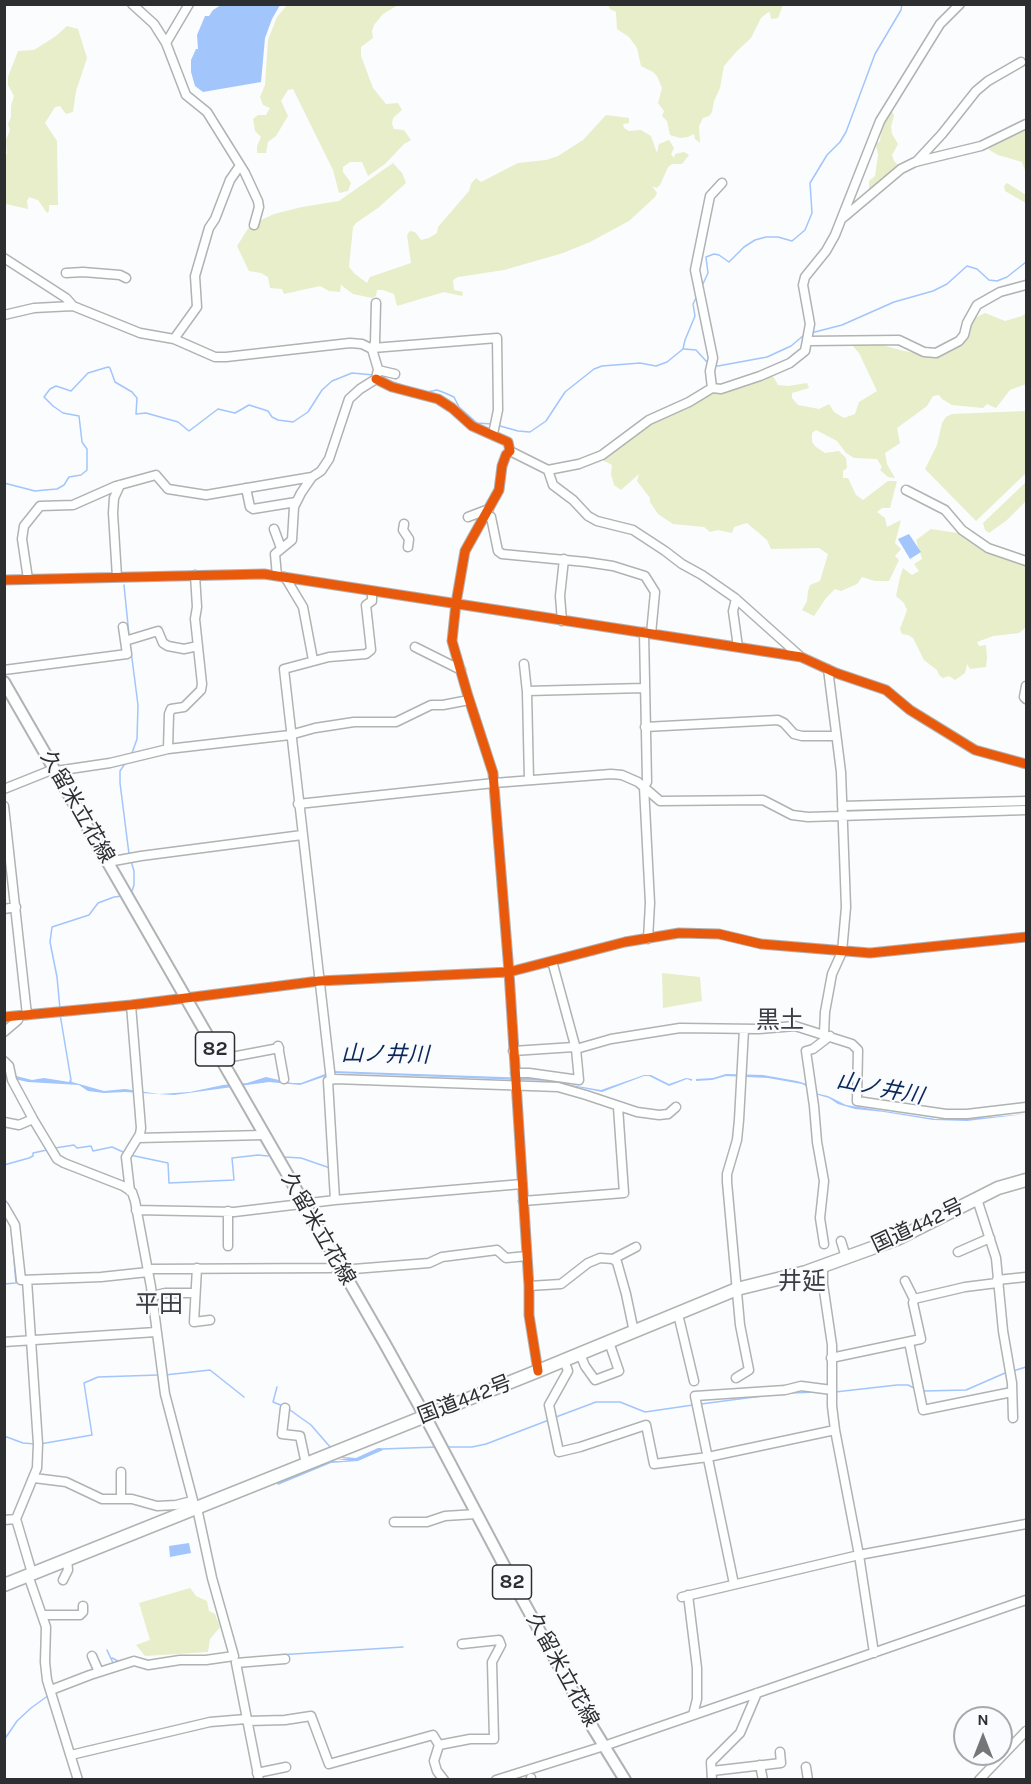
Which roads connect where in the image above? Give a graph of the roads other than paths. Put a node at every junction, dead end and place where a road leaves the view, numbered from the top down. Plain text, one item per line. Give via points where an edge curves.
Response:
1 (132, 4) edge
2 (189, 4) edge
3 (960, 4) edge
4 (166, 43) junction
5 (1021, 62) dead end
6 (1026, 123) edge
7 (915, 162) junction
8 (239, 167) junction
9 (722, 183) dead end
10 (843, 217) junction
11 (254, 225) dead end
12 (4, 258) edge
13 (66, 273) dead end
14 (126, 278) dead end
15 (1026, 285) edge
16 (376, 303) dead end
17 (73, 306) junction
18 (4, 315) edge
19 (174, 339) junction
20 (808, 341) junction
21 (373, 349) junction
22 (395, 374) dead end
23 (377, 375) junction
24 (712, 388) junction
25 (493, 434) junction
26 (510, 451) junction
27 (548, 470) junction
28 (312, 477) junction
29 (120, 485) junction
30 (246, 488) junction
31 (906, 490) dead end
32 (296, 502) junction
33 (489, 509) junction
34 (468, 517) dead end
35 (484, 517) junction
36 (404, 524) dead end
37 (274, 529) dead end
38 (408, 547) dead end
39 (281, 548) junction
40 (564, 560) junction
41 (1026, 561) edge
42 (195, 575) junction
43 (281, 576) junction
44 (117, 577) junction
45 (28, 579) junction
46 (4, 580) edge
47 (372, 591) junction
48 (736, 599) junction
49 (456, 603) junction
50 (562, 621) junction
51 (123, 627) dead end
52 (647, 633) junction
53 (125, 640) junction
54 (198, 646) junction
55 (415, 647) dead end
56 (738, 647) junction
57 (801, 657) junction
58 (313, 660) junction
59 (524, 664) dead end
60 (828, 669) junction
61 (4, 670) edge
62 (461, 670) junction
63 (4, 682) edge
64 (1026, 686) edge
65 (644, 688) junction
66 (527, 691) junction
67 (1026, 699) edge
68 (469, 700) junction
69 (645, 727) junction
70 (290, 735) junction
71 (836, 736) junction
72 (168, 749) junction
73 (1026, 764) edge
74 (55, 770) junction
75 (529, 780) junction
76 (494, 783) junction
77 (644, 787) junction
78 (4, 789) edge
79 (1026, 801) edge
80 (298, 804) junction
81 (4, 806) edge
82 (1026, 810) edge
83 (842, 811) junction
84 (302, 835) junction
85 (108, 862) junction
86 (15, 907) junction
87 (4, 909) edge
88 (1026, 937) edge
89 (648, 939) junction
90 (842, 952) junction
91 (552, 960) junction
92 (509, 972) junction
93 (319, 981) junction
94 (185, 998) junction
95 (131, 1005) junction
96 (23, 1016) junction
97 (4, 1017) edge
98 (744, 1029) junction
99 (4, 1032) edge
100 (827, 1035) junction
101 (575, 1048) junction
102 (513, 1051) junction
103 (221, 1059) junction
104 (4, 1060) edge
105 (514, 1073) junction
106 (284, 1079) dead end
107 (331, 1080) junction
108 (516, 1085) junction
109 (618, 1107) junction
110 (676, 1107) dead end
111 (1026, 1107) edge
112 (33, 1119) junction
113 (4, 1122) edge
114 (264, 1135) junction
115 (138, 1138) junction
116 (1026, 1180) edge
117 (522, 1184) junction
118 (130, 1191) junction
119 (977, 1199) junction
120 (334, 1200) junction
121 (523, 1201) junction
122 (303, 1203) junction
123 (4, 1206) edge
124 (136, 1210) junction
125 (228, 1211) junction
126 (8, 1220) edge
127 (990, 1238) junction
128 (842, 1242) dead end
129 (824, 1244) dead end
130 (228, 1246) dead end
131 (636, 1247) dead end
132 (958, 1252) dead end
133 (845, 1254) dead end
134 (527, 1256) junction
135 (613, 1259) junction
136 (823, 1267) junction
137 (197, 1268) junction
138 (340, 1268) junction
139 (148, 1270) junction
140 (1026, 1277) edge
141 (27, 1280) junction
142 (904, 1281) dead end
143 (997, 1281) junction
144 (529, 1286) junction
145 (737, 1289) junction
146 (195, 1293) junction
147 (152, 1296) junction
148 (914, 1299) junction
149 (678, 1314) junction
150 (210, 1320) dead end
151 (156, 1332) junction
152 (633, 1332) junction
153 (31, 1340) junction
154 (4, 1342) edge
155 (609, 1342) junction
156 (909, 1342) junction
157 (580, 1354) junction
158 (831, 1358) junction
159 (564, 1360) junction
160 (538, 1371) junction
161 (694, 1381) dead end
162 (832, 1390) junction
163 (1012, 1392) junction
164 (741, 1394) junction
165 (285, 1408) dead end
166 (425, 1416) junction
167 (1012, 1418) dead end
168 (835, 1430) junction
169 (708, 1457) junction
170 (306, 1464) junction
171 (121, 1472) dead end
172 (34, 1478) junction
173 (121, 1499) junction
174 (195, 1506) junction
175 (476, 1514) junction
176 (16, 1519) junction
177 (4, 1520) edge
178 (394, 1522) dead end
179 (1026, 1524) edge
180 (859, 1555) junction
181 (67, 1560) junction
182 (30, 1574) junction
183 (63, 1580) dead end
184 (734, 1584) junction
185 (4, 1585) edge
186 (1026, 1600) edge
187 (83, 1606) dead end
188 (43, 1615) junction
189 (462, 1644) dead end
190 (874, 1653) junction
191 (92, 1656) dead end
192 (285, 1659) dead end
193 (99, 1672) junction
194 (52, 1693) junction
195 (757, 1693) junction
196 (693, 1714) junction
197 (247, 1720) junction
198 (1026, 1731) edge
199 (439, 1744) junction
200 (604, 1746) junction
201 (780, 1752) dead end
202 (764, 1754) dead end
203 (71, 1755) junction
204 (763, 1765) junction
205 (286, 1767) dead end
206 (806, 1767) dead end
207 (712, 1775) edge
208 (258, 1776) edge
209 (78, 1779) edge
210 (444, 1779) edge
211 (496, 1779) edge
212 (625, 1779) edge
213 (763, 1779) edge
214 (808, 1779) edge
215 (979, 1779) edge

1 - 4 street via 154,24
2 - 4 street
3 - 10 street via 940,24 880,121
4 - 8 street via 186,95 207,112
5 - 7 street via 976,91
6 - 7 street via 981,146
7 - 10 street
8 - 11 street via 258,201
8 - 19 street via 209,228 195,276 197,307
9 - 24 street via 710,196 695,270 713,358
10 - 20 street via 805,277
12 - 17 street
13 - 14 street via 91,272
15 - 20 street via 1000,292 977,305 959,341 936,353 924,352 899,340
16 - 21 street
17 - 18 street via 34,308
17 - 19 street via 140,333
19 - 21 street via 215,357 351,342
20 - 24 street via 805,351 790,363 721,389
21 - 23 street
21 - 25 street via 497,338 498,410
22 - 23 street
23 - 25 street via 392,387 438,399 472,426
23 - 28 street via 349,399 329,459
24 - 27 street via 649,420 602,456
25 - 26 street via 508,442
26 - 27 street
26 - 33 street
27 - 48 street via 553,485 588,516 633,530
28 - 30 street
28 - 32 street
29 - 30 street via 156,475 168,489 187,493 206,495
29 - 44 street via 113,513
29 - 45 street via 73,505 39,506 33,512 24,526 22,539
30 - 32 street via 253,509
31 - 41 street via 945,510 962,530 988,548
32 - 39 street via 292,540
33 - 34 street
33 - 35 street
35 - 40 street via 491,517 502,554
35 - 49 street via 465,551
36 - 38 street
37 - 39 street
39 - 43 street via 275,554
40 - 50 street
40 - 52 street via 614,566 645,576 655,592
42 - 43 street
42 - 44 street
42 - 54 street
43 - 47 street
43 - 58 street via 303,607
44 - 45 street
45 - 46 street
47 - 49 street
47 - 58 street via 372,601 366,605 371,650 359,656
48 - 56 street via 733,611
48 - 57 street
49 - 50 street
49 - 62 street via 452,640
50 - 52 street
51 - 53 street
52 - 56 street
52 - 65 street
53 - 54 street via 158,631 163,644 168,646 184,650
53 - 61 street via 127,654
54 - 72 street via 201,690 184,707 171,709
55 - 62 street
56 - 57 street
57 - 60 street
58 - 70 street via 284,669
59 - 66 street
60 - 71 street
60 - 73 street via 885,690 975,750
62 - 68 street
63 - 74 main road, 久留米立花線 / 82
64 - 67 street
65 - 66 street
65 - 69 street
66 - 75 street
68 - 70 street via 431,705 396,722 354,722
68 - 76 street
69 - 71 street via 778,720 794,734
69 - 77 street
70 - 72 street
70 - 80 street
71 - 83 street
72 - 74 street via 110,763
74 - 78 street
74 - 85 main road, 久留米立花線 / 82
75 - 76 street
75 - 77 street via 611,774 622,775
76 - 80 street
76 - 92 street
77 - 83 street via 660,801 668,802 764,800 792,815 808,817
77 - 89 street
79 - 83 street
80 - 84 street
81 - 86 street
82 - 83 street
83 - 90 street via 846,907
84 - 85 street
84 - 93 street
85 - 94 main road, 久留米立花線 / 82
86 - 87 street
86 - 96 street
88 - 90 street via 870,953
89 - 90 street via 699,932 761,944
89 - 91 street
90 - 100 street via 832,974 825,1011
91 - 92 street
91 - 101 street
92 - 93 street
92 - 102 street
93 - 94 street
93 - 107 street
94 - 95 street
94 - 103 main road, 久留米立花線 / 82
95 - 96 street
95 - 115 street via 141,1128
96 - 97 street
96 - 99 street
98 - 100 street via 795,1026
98 - 101 street via 680,1028
98 - 145 street via 740,1120 727,1174
100 - 111 street via 858,1050 857,1101 946,1114
100 - 129 street via 806,1051 824,1181 820,1218
101 - 102 street
101 - 105 street via 579,1080
102 - 105 street
103 - 106 street via 279,1047
103 - 114 main road, 久留米立花線 / 82
104 - 112 street
105 - 108 street
107 - 108 street
107 - 120 street via 328,1081
108 - 109 street via 558,1087
108 - 117 street
109 - 110 street via 659,1115
109 - 121 street via 624,1193
112 - 113 street via 19,1125
112 - 118 street via 57,1159
114 - 115 street
114 - 122 main road, 久留米立花線 / 82
115 - 118 street via 126,1157
116 - 119 highway, 国道442号
117 - 120 street
117 - 121 street
118 - 124 street
119 - 127 street
119 - 136 highway, 国道442号 via 897,1239
120 - 122 street
121 - 134 street
122 - 125 street
122 - 138 main road, 久留米立花線 / 82
123 - 126 street
124 - 125 street
124 - 139 street
125 - 130 street
126 - 141 street via 15,1225 21,1280
127 - 132 street
127 - 143 street
128 - 133 street
131 - 135 street
134 - 138 street via 506,1258 497,1250 442,1257 429,1263
134 - 144 street
135 - 144 street via 600,1258 588,1263 561,1284
135 - 152 street via 626,1294
136 - 145 highway, 国道442号
136 - 158 street
137 - 138 street
137 - 139 street
137 - 146 street
138 - 166 main road, 久留米立花線 / 82
139 - 141 street via 101,1277
139 - 147 street
140 - 143 street
141 - 153 street
142 - 148 street
143 - 148 street
143 - 163 street
144 - 160 street via 529,1315
145 - 149 highway, 国道442号
145 - 164 street via 749,1370 735,1377
146 - 147 street
146 - 150 street via 194,1322
147 - 151 street
148 - 156 street via 921,1339
149 - 152 highway, 国道442号
149 - 161 street
151 - 153 street
151 - 174 street via 165,1394
152 - 155 highway, 国道442号
153 - 154 street
153 - 172 street via 38,1444
155 - 157 highway, 国道442号
155 - 157 street via 619,1371 595,1380
156 - 158 street
156 - 163 street via 922,1410
157 - 159 highway, 国道442号
158 - 162 street
159 - 160 highway, 国道442号
159 - 169 street via 568,1371 549,1405 559,1452 646,1425 654,1464
160 - 166 highway, 国道442号
162 - 164 street via 801,1386
162 - 168 street
163 - 167 street
164 - 169 street via 695,1396
165 - 170 street via 282,1434 300,1436
166 - 170 highway, 国道442号
166 - 175 main road, 久留米立花線 / 82
168 - 169 street
168 - 180 street
169 - 184 street
170 - 174 highway, 国道442号
171 - 173 street
172 - 173 street via 66,1482 102,1499
172 - 176 street
173 - 174 street via 158,1506
174 - 181 highway, 国道442号
174 - 193 street via 234,1656 148,1665 134,1661
175 - 178 street via 426,1522
175 - 200 main road, 久留米立花線 / 82
176 - 177 street
176 - 182 street
179 - 180 street
180 - 184 street
180 - 190 street
181 - 182 highway, 国道442号
181 - 183 street
182 - 185 highway, 国道442号
182 - 188 street
184 - 196 street via 685,1596 697,1668
186 - 190 street
187 - 188 street via 80,1615
188 - 194 street via 45,1662
189 - 199 street via 500,1638 501,1648 492,1662 494,1739
190 - 195 street
191 - 193 street
192 - 197 street via 236,1663
193 - 194 street
194 - 203 street
195 - 196 street
195 - 207 street via 740,1733 711,1762
196 - 200 street
197 - 199 street via 311,1716 329,1764 433,1735
197 - 203 street via 210,1722
197 - 208 street
198 - 215 street
199 - 210 street via 434,1761
200 - 211 street
200 - 212 main road, 久留米立花線 / 82
201 - 204 street via 781,1763
202 - 204 street
203 - 209 street
204 - 207 street
204 - 213 street
205 - 208 street
206 - 214 street

